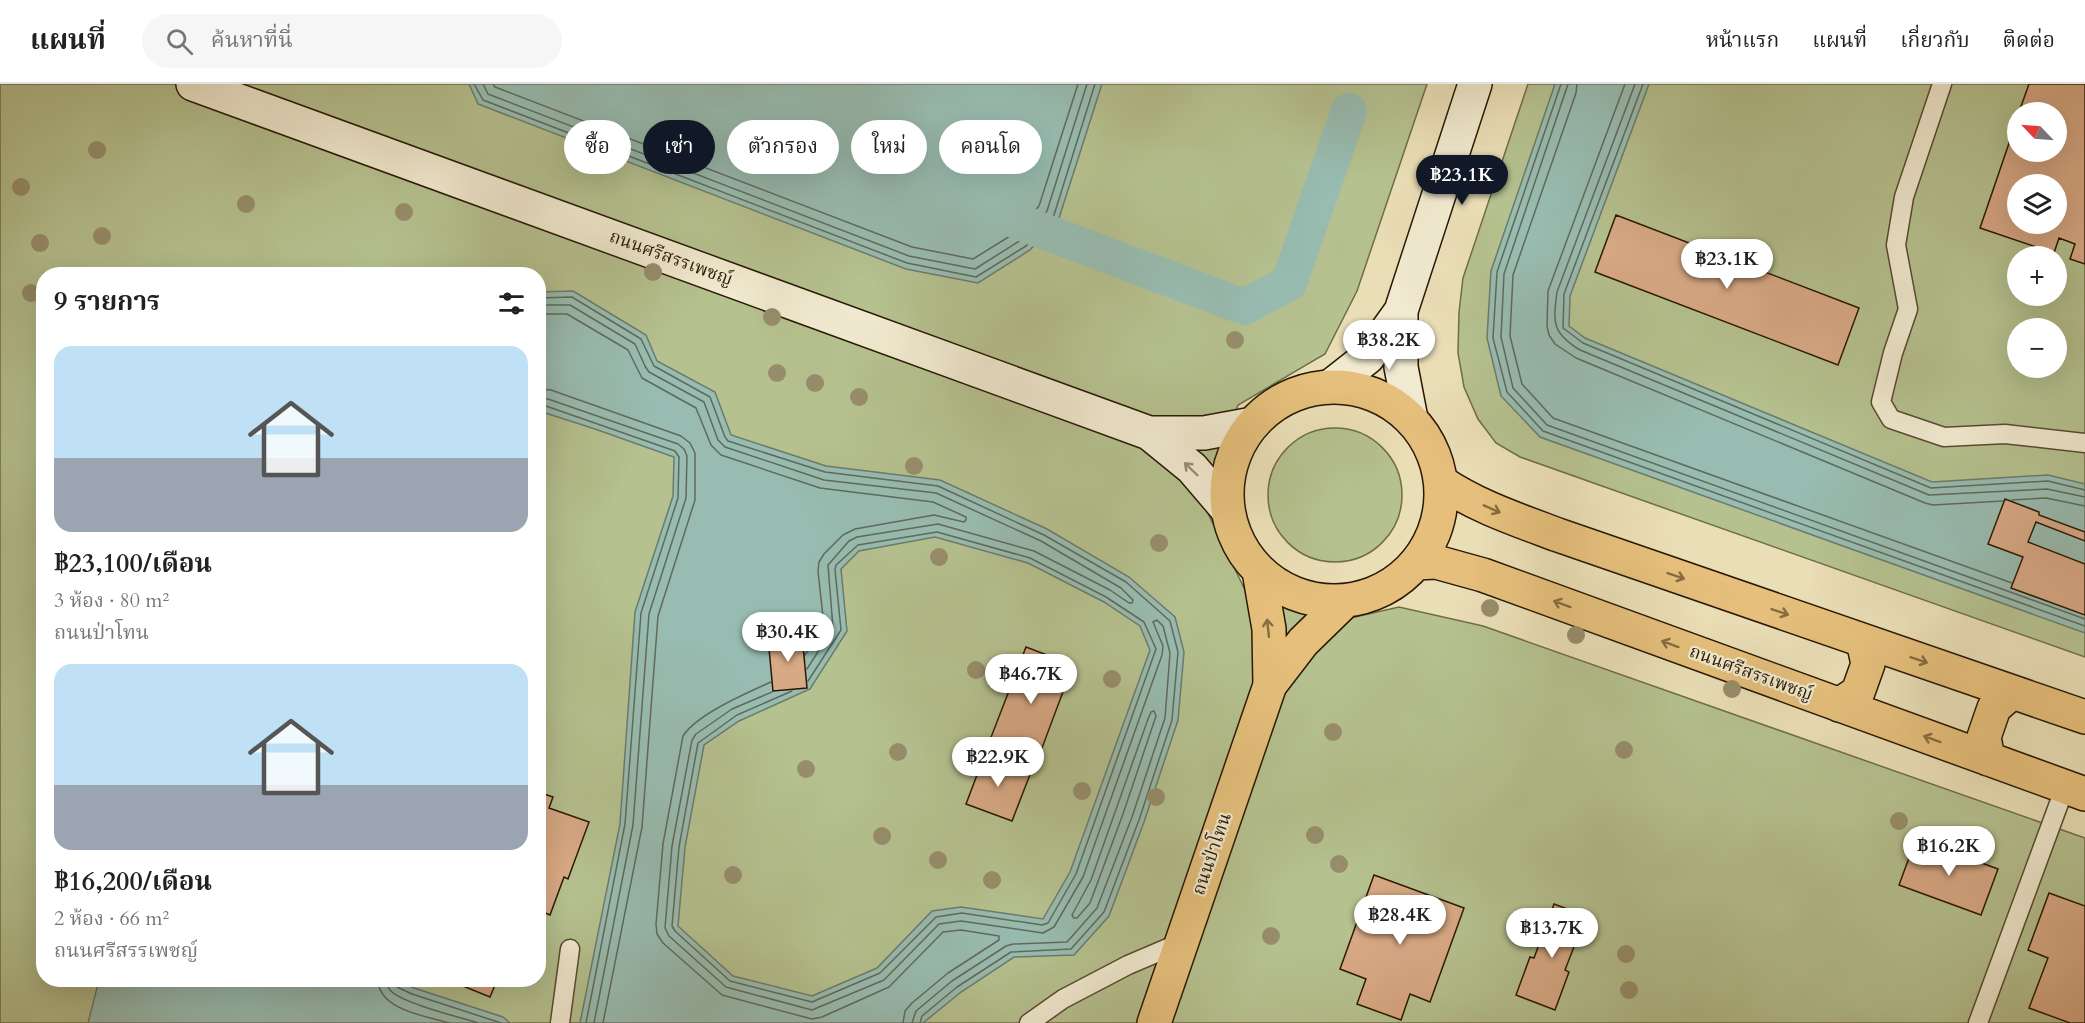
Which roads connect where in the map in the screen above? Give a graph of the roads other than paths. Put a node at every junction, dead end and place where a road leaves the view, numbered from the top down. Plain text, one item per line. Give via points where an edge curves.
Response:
1 (194, 84) edge
2 (1475, 84) edge
3 (1942, 84) edge
4 (1401, 311) junction
5 (1331, 386) junction
6 (1412, 419) junction
7 (1253, 424) junction
8 (1149, 433) junction
9 (2085, 443) edge
10 (1441, 482) junction
11 (1227, 509) junction
12 (1416, 563) junction
13 (1259, 571) junction
14 (1345, 601) junction
15 (1863, 641) junction
16 (1270, 685) junction
17 (2012, 692) junction
18 (1839, 705) junction
19 (2085, 717) edge
20 (1988, 759) junction
21 (2075, 790) edge
22 (1182, 942) junction
23 (570, 949) dead end
24 (560, 1023) edge
25 (1029, 1023) edge
26 (1154, 1023) edge
27 (1978, 1023) edge

1 - 8 street, ถนนศรีสรรเพชญ์
2 - 4 street
3 - 9 lane via 1904,197 1896,245 1908,309 1881,402 1891,419 1944,437 2005,434
4 - 5 street via 1368,357
4 - 6 street via 1401,367
5 - 6 main road via 1374,394
5 - 7 main road via 1288,397
6 - 10 main road via 1435,457
7 - 8 street, ถนนศรีสรรเพชญ์ via 1204,433
7 - 11 main road via 1231,464
11 -> 8 street, ถนนศรีสรรเพชญ์ via 1192,468
10 - 12 main road via 1440,510 1431,538
10 -> 15 main road via 1507,516
11 - 13 main road via 1233,532
12 - 14 main road via 1389,585
18 -> 12 main road, ถนนศรีสรรเพชญ์ via 1483,575 1436,562
13 - 14 main road via 1299,596
16 -> 13 main road, ถนนป่าโทน via 1269,629
14 - 16 main road, ถนนป่าโทน via 1303,642
15 -> 17 main road
15 - 18 main road via 1868,664 1858,692
16 - 22 main road, ถนนป่าโทน
17 - 19 main road
17 - 20 main road via 1994,708 1984,737
20 -> 18 main road, ถนนศรีสรรเพชญ์
20 - 21 main road, ถนนศรีสรรเพชญ์
21 - 27 lane
22 - 25 lane via 1081,989
22 - 26 main road, ถนนป่าโทน
23 - 24 lane

